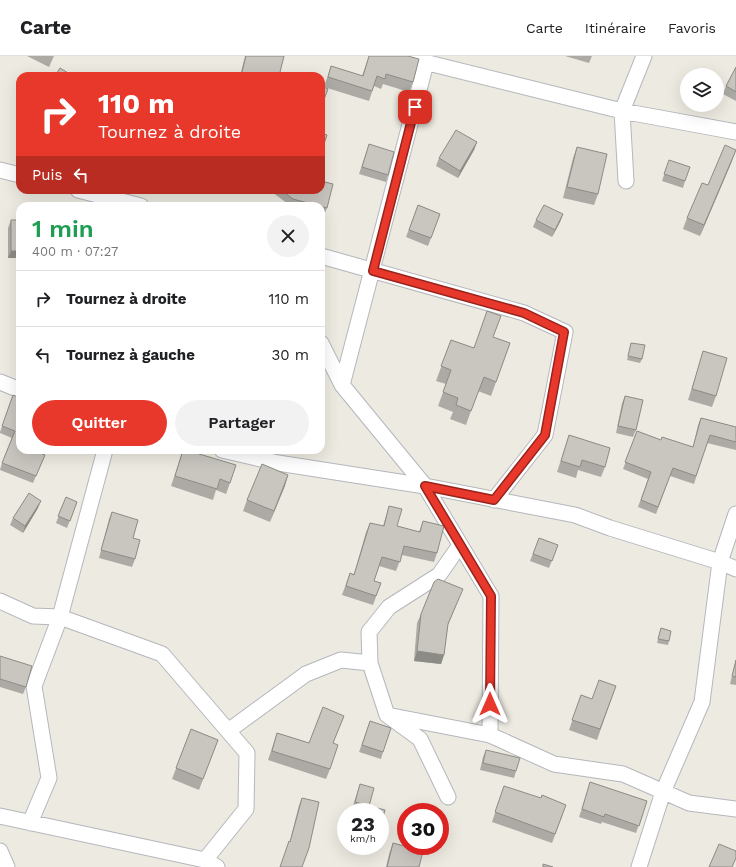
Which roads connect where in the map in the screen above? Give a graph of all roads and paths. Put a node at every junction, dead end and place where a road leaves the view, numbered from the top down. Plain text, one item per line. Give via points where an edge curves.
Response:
1 (400, 56) edge
2 (644, 56) edge
3 (443, 61) edge
4 (426, 62) junction
5 (622, 111) junction
6 (736, 132) edge
7 (0, 170) edge
8 (16, 174) edge
9 (626, 181) dead end
10 (94, 194) edge
11 (125, 202) edge
12 (325, 257) edge
13 (373, 271) junction
14 (325, 351) edge
15 (0, 382) edge
16 (342, 384) junction
17 (16, 388) edge
18 (104, 454) edge
19 (239, 454) edge
20 (425, 486) junction
21 (494, 500) junction
22 (736, 514) edge
23 (460, 545) junction
24 (720, 562) junction
25 (736, 569) edge
26 (0, 601) edge
27 (60, 618) junction
28 (370, 663) junction
29 (388, 715) junction
30 (228, 730) junction
31 (490, 735) junction
32 (663, 792) junction
33 (448, 797) dead end
34 (736, 808) edge
35 (0, 816) edge
36 (30, 823) junction
37 (0, 851) edge
38 (211, 864) edge
39 (7, 867) edge
40 (639, 867) edge

1 - 4 street
2 - 5 street
3 - 4 street
3 - 5 street
4 - 13 street
5 - 6 street
5 - 9 street
7 - 8 street
10 - 11 street
12 - 13 street
13 - 16 street
13 - 21 street via 524,313 564,332 545,435
14 - 16 street
15 - 17 street
16 - 20 street
18 - 27 street
19 - 20 street via 278,463
20 - 21 street
20 - 23 street
21 - 24 street via 575,515
22 - 24 street
23 - 28 street via 439,575 390,607 369,632
23 - 31 street via 491,596
24 - 25 street
24 - 32 street via 702,702
26 - 27 street via 33,616
27 - 30 street via 162,654
27 - 36 street via 34,686 49,778
28 - 29 street
28 - 30 street via 341,660 306,674
29 - 31 street
29 - 33 street via 420,739
30 - 38 street via 247,753 246,809
31 - 32 street via 554,764 624,774
32 - 34 street via 689,804
32 - 40 street
35 - 36 street
36 - 38 street
37 - 39 street

